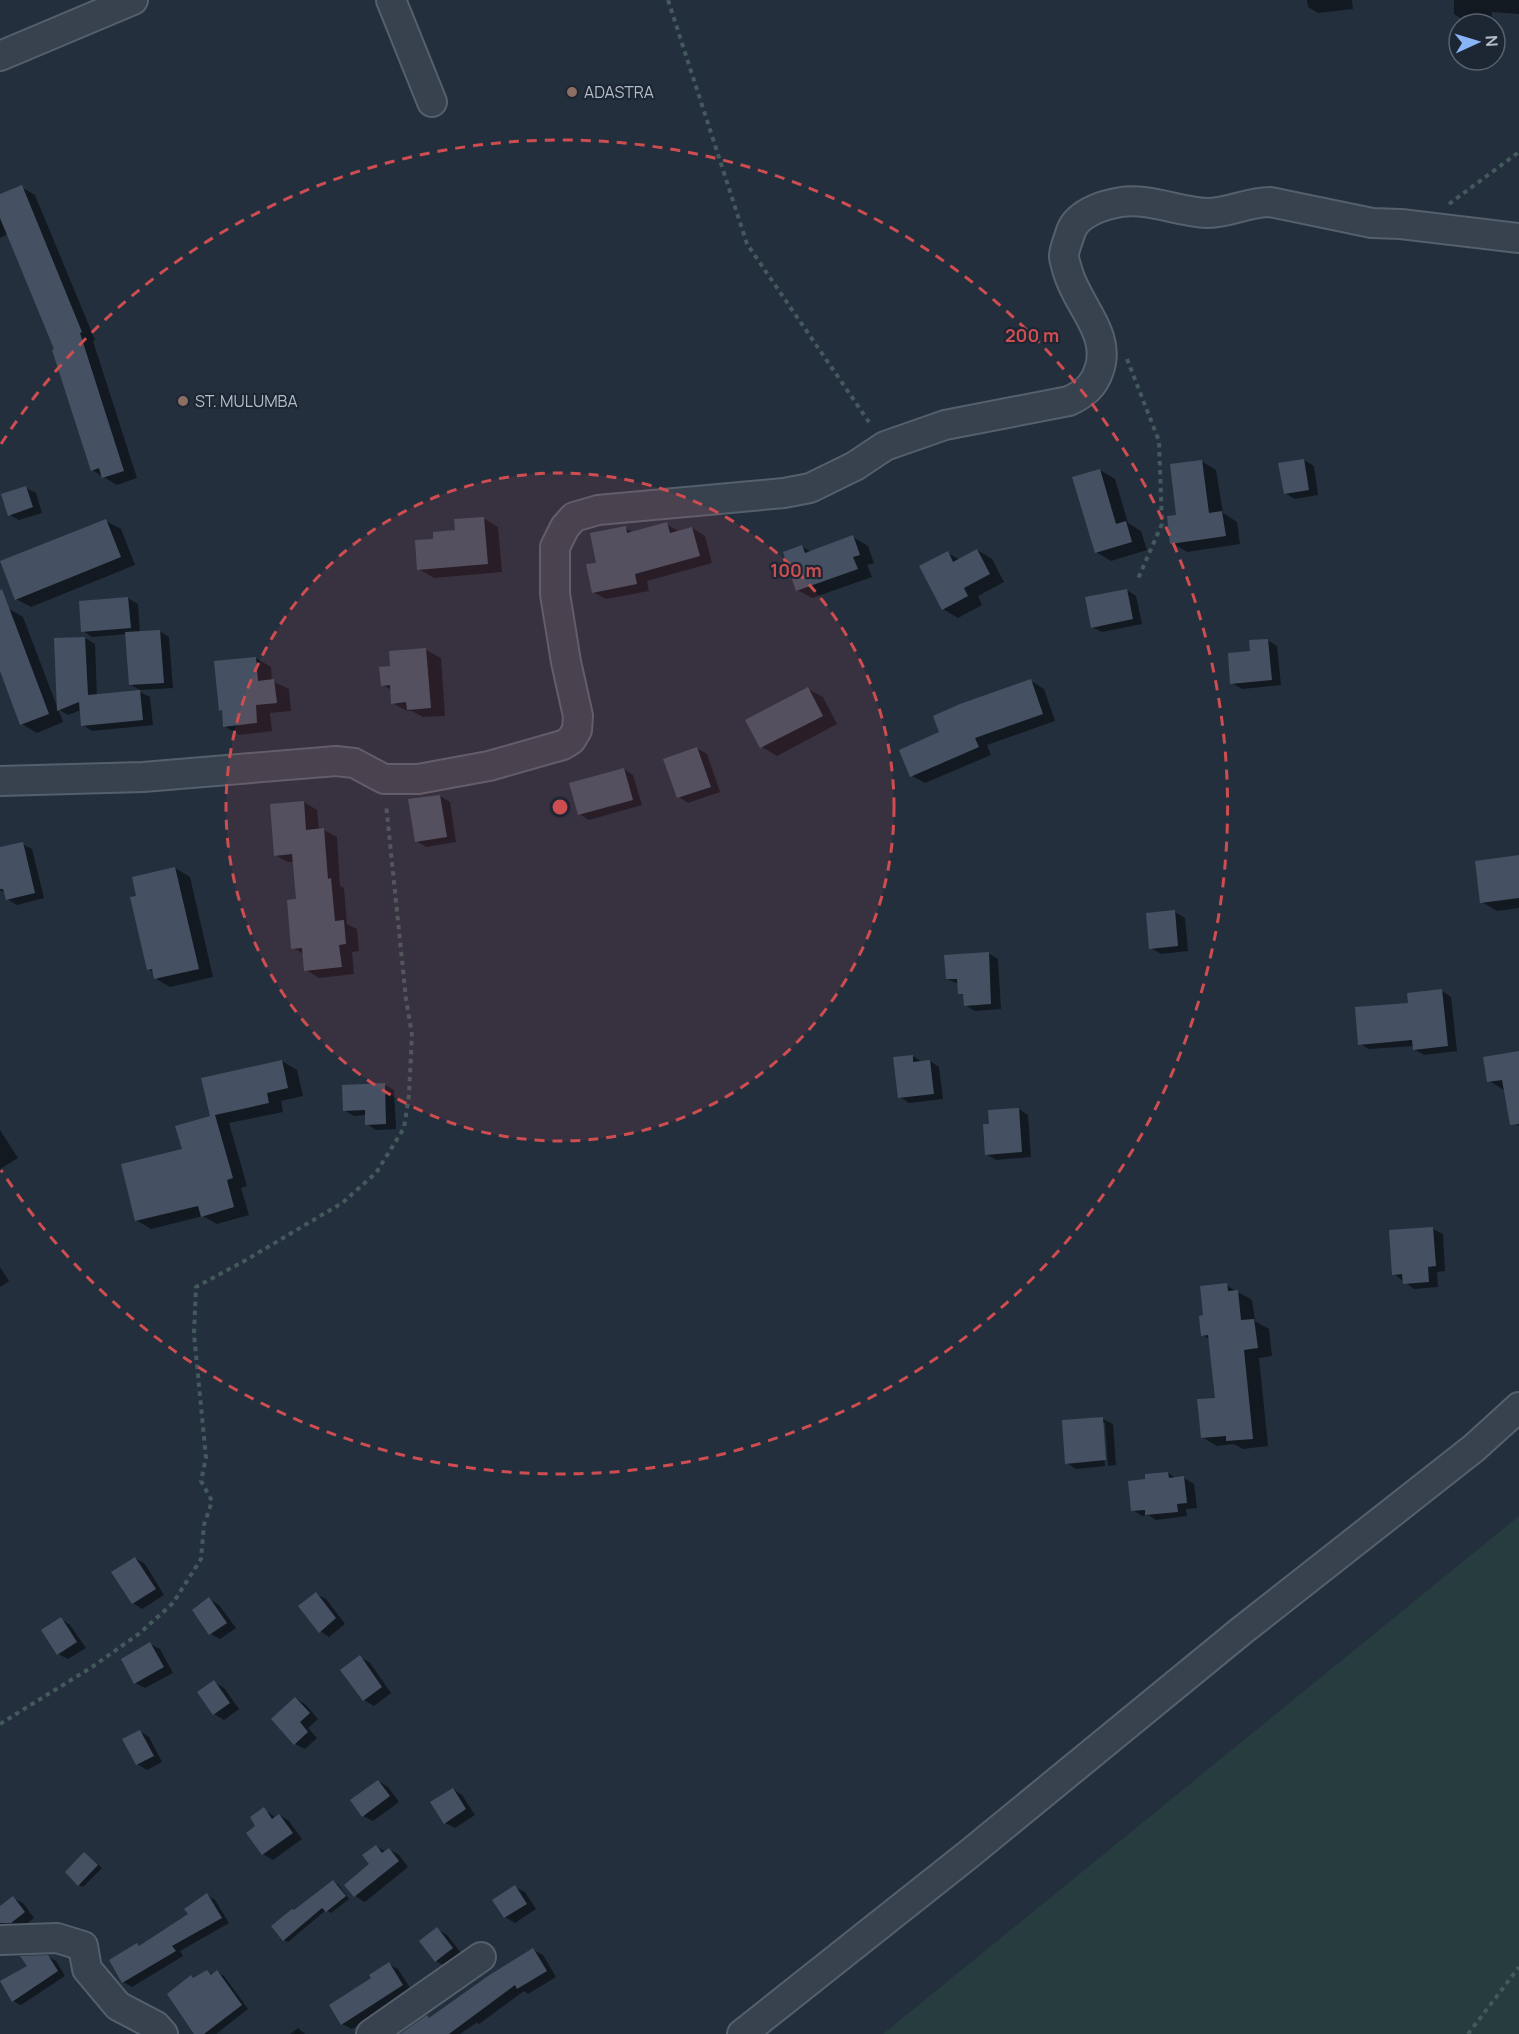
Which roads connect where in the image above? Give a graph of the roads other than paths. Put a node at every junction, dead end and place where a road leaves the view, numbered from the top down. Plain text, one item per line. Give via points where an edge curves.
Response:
1 (133, 0) edge
2 (391, 0) edge
3 (0, 56) edge
4 (432, 102) dead end
5 (1519, 237) edge
6 (0, 781) edge
7 (1519, 1407) edge
8 (0, 1940) edge
9 (482, 1957) dead end
10 (163, 2034) edge
11 (371, 2034) edge
12 (742, 2034) edge

1 - 3 street
2 - 4 street
5 - 6 street via 1372,223 1270,202 1207,213 1152,202 1122,202 1097,209 1081,217 1072,228 1064,256 1070,281 1103,346 1096,380 1083,395 945,425 885,446 810,488 598,510 574,517 555,547 555,594 578,716 577,730 563,745 432,778 384,779 354,763 336,761 143,777
7 - 12 street via 1474,1448
8 - 10 street via 57,1938 83,1946 87,1969 118,2006 156,2026
9 - 11 street

